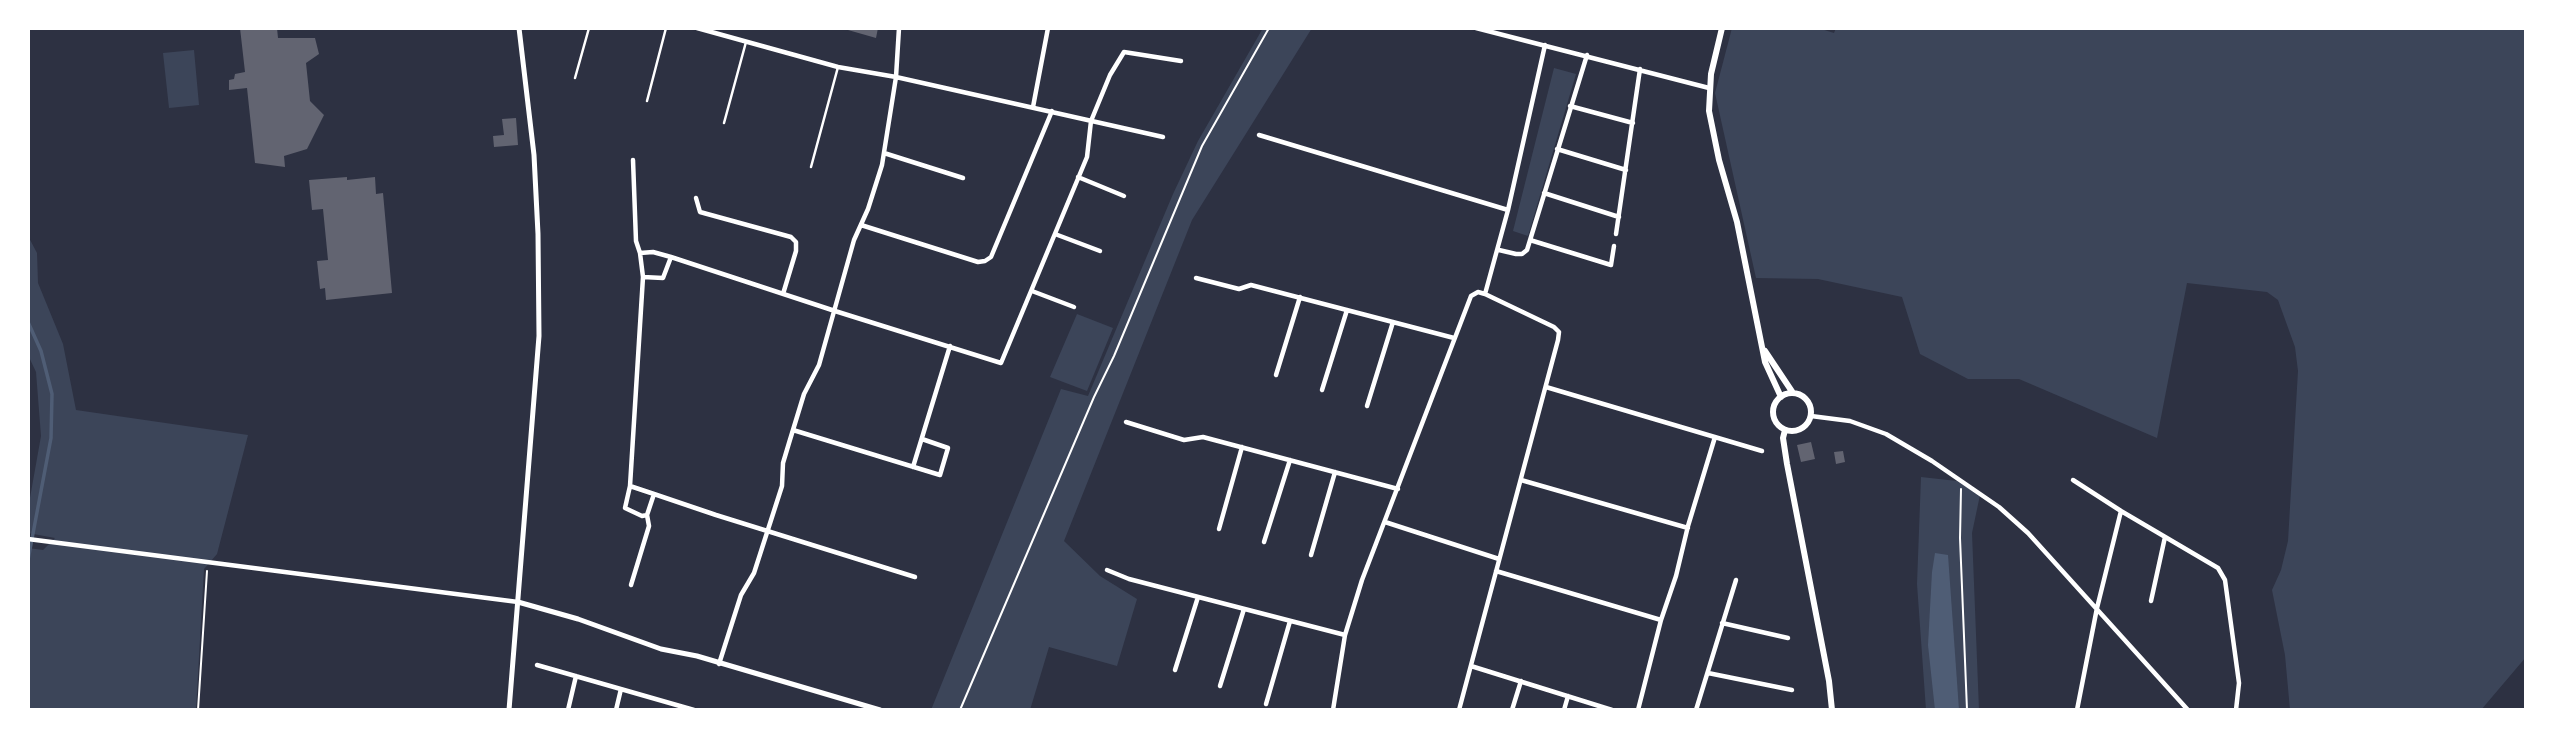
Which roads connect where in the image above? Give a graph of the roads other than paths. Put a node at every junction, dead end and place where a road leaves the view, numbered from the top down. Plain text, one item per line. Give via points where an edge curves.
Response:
1 (519, 28) edge
2 (589, 28) edge
3 (666, 28) edge
4 (899, 28) edge
5 (1048, 28) edge
6 (1476, 28) edge
7 (1722, 28) edge
8 (702, 29) edge
9 (746, 42) junction
10 (1545, 46) junction
11 (1587, 55) junction
12 (1181, 61) dead end
13 (838, 67) junction
14 (1640, 69) junction
15 (896, 77) junction
16 (575, 78) dead end
17 (1709, 88) junction
18 (647, 101) dead end
19 (1570, 106) junction
20 (1033, 107) junction
21 (1052, 111) junction
22 (1091, 121) junction
23 (724, 123) dead end
24 (1633, 123) junction
25 (1259, 135) dead end
26 (1163, 137) dead end
27 (1558, 149) junction
28 (884, 153) junction
29 (633, 160) dead end
30 (811, 167) dead end
31 (1626, 170) junction
32 (1078, 177) junction
33 (963, 178) dead end
34 (1544, 193) junction
35 (1124, 196) dead end
36 (696, 198) dead end
37 (1508, 210) junction
38 (1619, 217) junction
39 (861, 225) junction
40 (1055, 234) junction
41 (1616, 234) dead end
42 (1530, 240) junction
43 (1614, 246) dead end
44 (1499, 250) junction
45 (1100, 251) dead end
46 (640, 253) junction
47 (671, 257) junction
48 (643, 277) junction
49 (1196, 278) dead end
50 (1032, 291) junction
51 (783, 294) junction
52 (1485, 294) junction
53 (1300, 297) junction
54 (1074, 307) dead end
55 (1347, 310) junction
56 (835, 311) junction
57 (1393, 322) junction
58 (1454, 338) junction
59 (950, 346) junction
60 (1763, 348) junction
61 (1276, 375) dead end
62 (1546, 387) junction
63 (1322, 390) dead end
64 (1793, 393) junction
65 (1781, 397) junction
66 (1367, 406) dead end
67 (1811, 416) junction
68 (1126, 422) dead end
69 (1785, 429) junction
70 (793, 430) junction
71 (1715, 437) junction
72 (922, 439) junction
73 (1242, 447) junction
74 (1762, 451) dead end
75 (1290, 460) junction
76 (913, 467) junction
77 (1336, 472) junction
78 (1521, 480) junction
79 (2073, 480) dead end
80 (630, 486) junction
81 (1398, 489) junction
82 (654, 494) junction
83 (2121, 511) junction
84 (647, 515) junction
85 (1385, 522) junction
86 (1688, 528) junction
87 (1219, 529) dead end
88 (768, 531) junction
89 (2165, 537) junction
90 (28, 539) edge
91 (1265, 542) dead end
92 (1311, 555) dead end
93 (1499, 559) junction
94 (1107, 570) dead end
95 (1496, 571) junction
96 (915, 577) dead end
97 (1736, 580) dead end
98 (631, 585) dead end
99 (1198, 597) junction
100 (2151, 601) dead end
101 (518, 602) junction
102 (2097, 608) junction
103 (1244, 609) junction
104 (1661, 620) junction
105 (1290, 621) junction
106 (1722, 624) junction
107 (1345, 635) junction
108 (1788, 638) dead end
109 (719, 663) junction
110 (537, 664) dead end
111 (1471, 666) junction
112 (1175, 670) dead end
113 (1708, 673) junction
114 (576, 676) junction
115 (1521, 681) junction
116 (1220, 686) dead end
117 (621, 689) junction
118 (1792, 690) dead end
119 (1568, 696) junction
120 (664, 701) junction
121 (1266, 704) dead end
122 (509, 710) edge
123 (568, 710) edge
124 (616, 710) edge
125 (662, 710) edge
126 (694, 710) edge
127 (880, 710) edge
128 (1333, 710) edge
129 (1459, 710) edge
130 (1512, 710) edge
131 (1564, 710) edge
132 (1612, 710) edge
133 (1638, 710) edge
134 (1696, 710) edge
135 (1832, 710) edge
136 (2077, 710) edge
137 (2188, 710) edge
138 (2236, 710) edge

1 - 101 street via 534,155 539,286
2 - 16 lane
3 - 18 lane
4 - 15 street
5 - 20 street
6 - 10 street
7 - 17 main road
8 - 9 street
9 - 13 street
9 - 23 lane
10 - 11 street
10 - 37 street
11 - 14 street
11 - 19 street
12 - 22 street via 1125,52
13 - 15 street
13 - 30 lane
14 - 17 street
14 - 24 street
15 - 20 street
15 - 28 street
17 - 60 main road via 1713,132
19 - 24 street
19 - 27 street
20 - 21 street
21 - 22 street
21 - 39 street via 991,257 985,261
22 - 26 street
22 - 32 street via 1087,157
24 - 31 street
25 - 37 street
27 - 31 street
27 - 34 street
28 - 33 street
28 - 39 street
29 - 46 street
31 - 38 street
32 - 35 street
32 - 40 street
34 - 38 street
34 - 42 street
36 - 51 street via 700,212 796,242
37 - 44 street
38 - 41 street
39 - 56 street
40 - 45 street
40 - 50 street
42 - 43 street via 1611,265
42 - 44 street via 1522,254
44 - 52 street
46 - 47 street
46 - 48 street
47 - 48 street via 663,278
47 - 51 street
48 - 80 street
49 - 53 street
50 - 54 street
50 - 59 street via 1001,363
51 - 56 street
52 - 58 street via 1471,296
52 - 62 street via 1559,332
53 - 55 street
53 - 61 street
55 - 57 street
55 - 63 street
56 - 59 street
56 - 70 street
57 - 58 street
57 - 66 street
58 - 81 street
59 - 72 street
60 - 64 main road
60 - 65 main road
62 - 71 street
62 - 78 street
64 - 65 main road
64 - 67 main road via 1805,398
65 - 69 main road via 1773,412
67 - 69 main road via 1799,430
67 - 102 street via 1850,421 1886,434 1961,481 2018,523
68 - 73 street via 1184,440 1203,437
69 - 135 main road via 1787,464
70 - 76 street
70 - 88 street
71 - 74 street
71 - 86 street
72 - 76 street
72 - 76 street via 948,448 946,457 940,475
73 - 75 street
73 - 87 street
75 - 77 street
75 - 91 street
77 - 81 street
77 - 92 street
78 - 86 street
78 - 93 street
79 - 83 street
80 - 82 street
80 - 84 street via 625,509
81 - 85 street
82 - 84 street
82 - 88 street
83 - 89 street
83 - 102 street
84 - 98 street via 649,526
85 - 93 street
85 - 107 street
86 - 104 street
88 - 96 street
88 - 109 street
89 - 100 street
89 - 138 street via 2218,568 2225,580 2239,683
90 - 101 street
93 - 95 street
94 - 99 street
95 - 104 street
95 - 111 street
97 - 106 street
99 - 103 street
99 - 112 street
101 - 109 street
101 - 122 street
102 - 136 street
102 - 137 street
103 - 105 street
103 - 116 street
104 - 133 street
105 - 107 street
105 - 121 street
106 - 108 street
106 - 113 street
107 - 128 street
109 - 127 street
110 - 114 street
111 - 115 street
111 - 129 street
113 - 118 street
113 - 134 street
114 - 117 street
114 - 123 street
115 - 119 street
115 - 130 street
117 - 120 street
117 - 124 street
119 - 131 street
119 - 132 street
120 - 125 street
120 - 126 street

